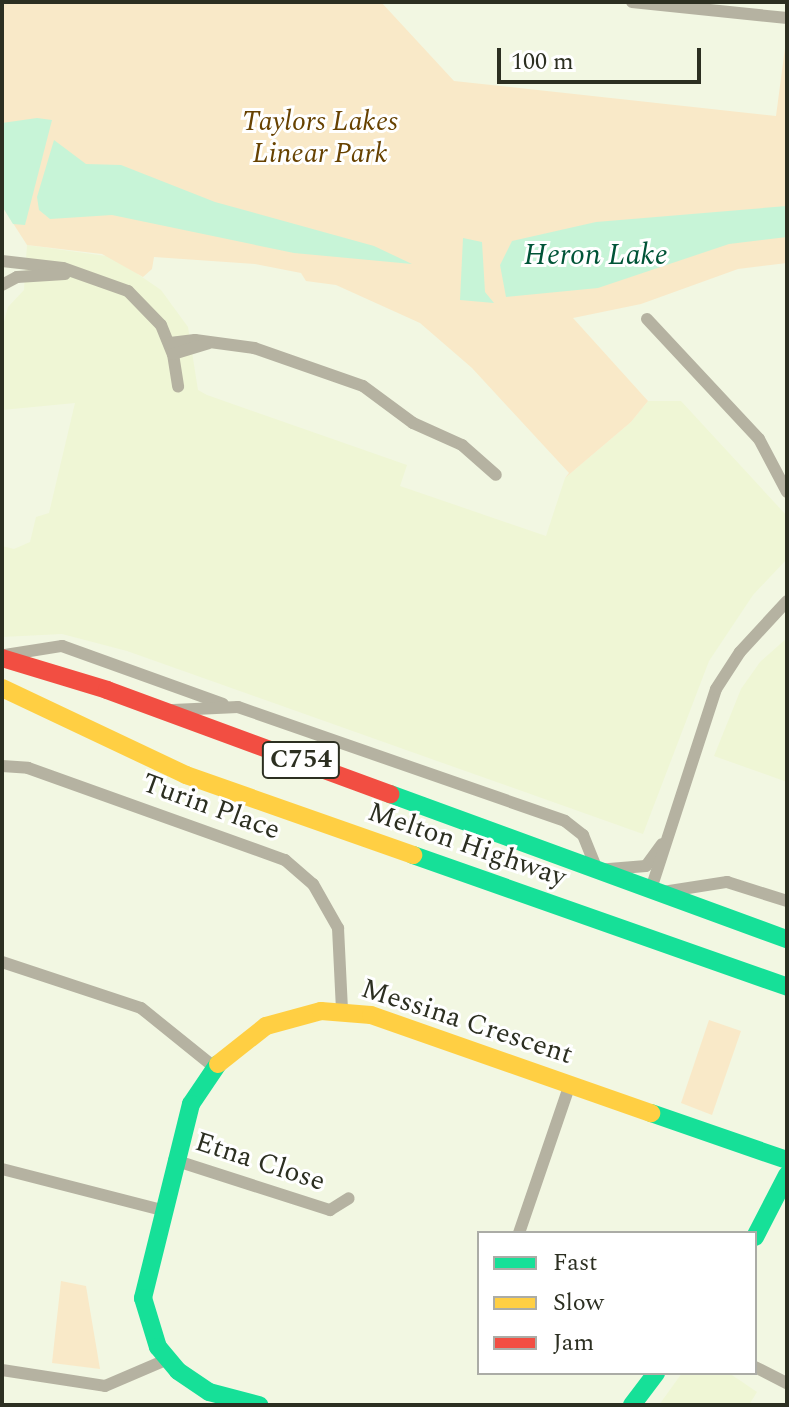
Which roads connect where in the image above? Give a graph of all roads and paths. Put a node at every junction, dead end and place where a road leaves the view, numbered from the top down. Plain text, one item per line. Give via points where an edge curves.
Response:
1 (632, 2) edge
2 (787, 18) edge
3 (2, 261) edge
4 (88, 274) junction
5 (2, 285) edge
6 (647, 319) dead end
7 (172, 349) junction
8 (178, 387) dead end
9 (496, 475) dead end
10 (787, 492) edge
11 (787, 601) edge
12 (2, 657) edge
13 (2, 688) edge
14 (224, 704) junction
15 (162, 710) junction
16 (2, 766) edge
17 (662, 844) junction
18 (597, 870) junction
19 (655, 891) junction
20 (787, 901) edge
21 (787, 939) edge
22 (2, 962) edge
23 (787, 987) edge
24 (342, 1011) junction
25 (214, 1067) junction
26 (570, 1084) junction
27 (174, 1160) junction
28 (787, 1160) edge
29 (2, 1169) edge
30 (787, 1175) edge
31 (349, 1198) dead end
32 (162, 1210) junction
33 (330, 1210) junction
34 (332, 1225) dead end
35 (520, 1231) edge
36 (757, 1233) edge
37 (166, 1360) junction
38 (757, 1368) edge
39 (2, 1370) edge
40 (654, 1375) edge
41 (787, 1383) edge
42 (259, 1405) edge
43 (632, 1405) edge

1 - 2 street
3 - 4 street
4 - 5 street via 26,276
4 - 7 street via 143,302
6 - 10 street via 759,439
7 - 8 street
7 - 9 street via 208,343 270,351 363,386 413,423 462,445
11 - 17 street via 740,652 716,689
12 - 14 street via 62,646
12 - 15 main road, Melton Highway / C754
13 - 23 main road, Melton Highway / C754 via 186,775
14 - 15 street
14 - 18 street via 570,824 583,835
15 - 18 main road, Melton Highway / C754
16 - 24 street, Turin Place via 28,768 250,844 300,871 324,899 338,928
17 - 18 street via 646,866
17 - 19 street
18 - 19 main road, Melton Highway / C754
19 - 20 street via 727,882
19 - 21 main road, Melton Highway / C754
22 - 25 street via 141,1008
24 - 25 main road, Messina Crescent via 303,1013 266,1026
24 - 26 main road, Messina Crescent via 390,1021
25 - 27 main road, Messina Crescent via 191,1104
26 - 28 main road, Messina Crescent
26 - 35 street
27 - 32 main road, Messina Crescent
27 - 33 street, Etna Close
29 - 32 street
30 - 36 main road
31 - 33 street, Etna Close
32 - 37 main road, Messina Crescent via 143,1298 151,1332
33 - 34 street, Etna Close
37 - 39 street via 105,1386
37 - 42 main road, Messina Crescent via 209,1392
38 - 41 street
40 - 43 main road

